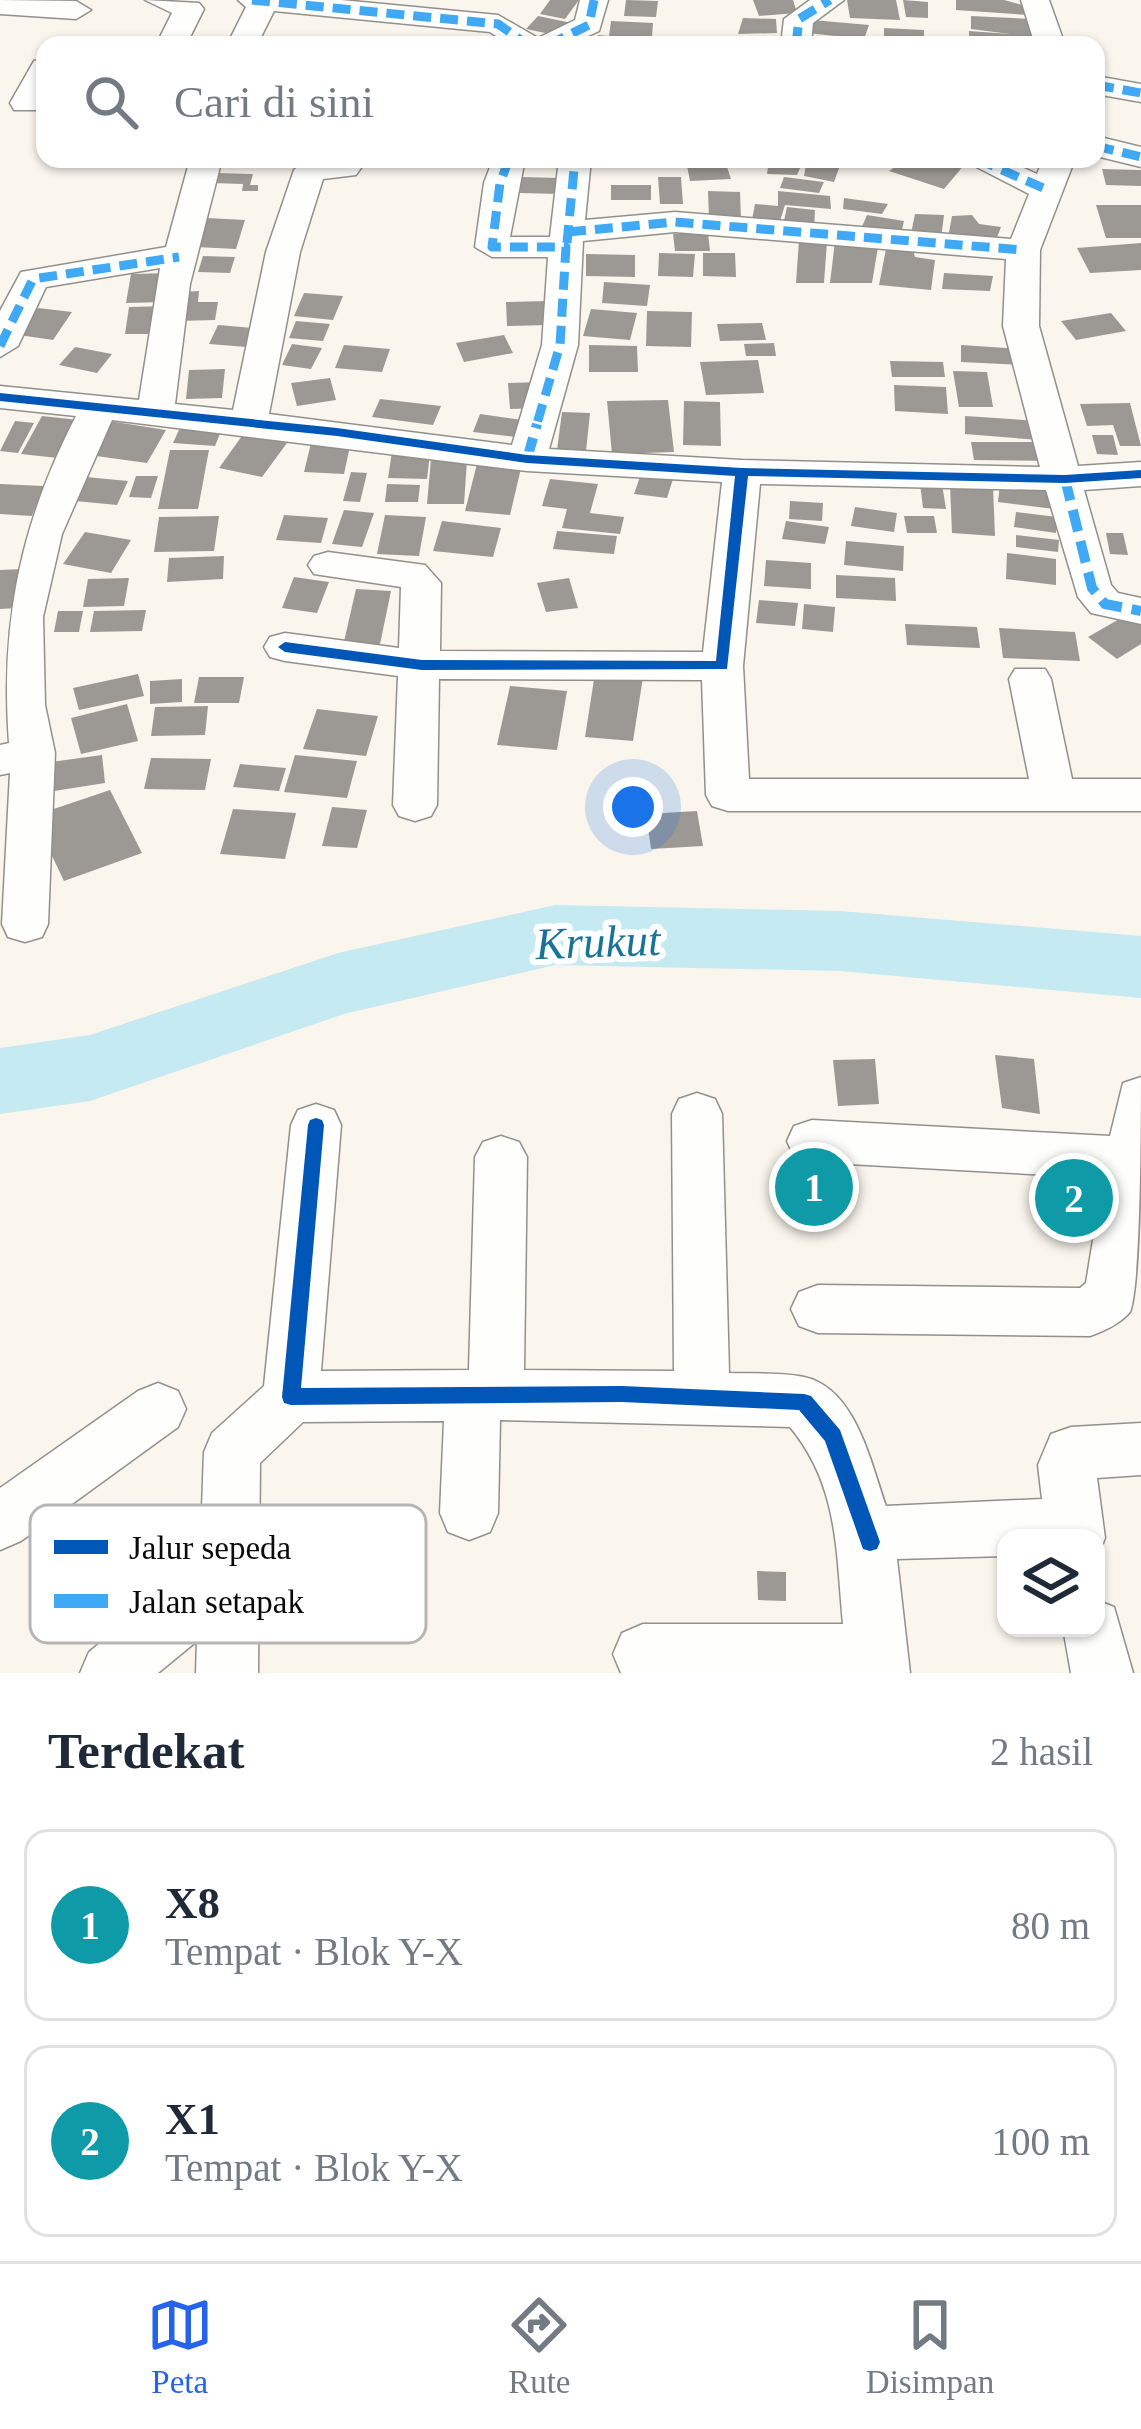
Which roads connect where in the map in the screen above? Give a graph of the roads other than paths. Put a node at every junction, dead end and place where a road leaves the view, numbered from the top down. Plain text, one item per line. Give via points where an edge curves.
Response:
1 (159, 0) edge
2 (594, 0) edge
3 (830, 0) edge
4 (1034, 0) edge
5 (257, 1) edge
6 (0, 4) edge
7 (82, 5) edge
8 (338, 6) edge
9 (63, 36) edge
10 (176, 36) edge
11 (245, 36) edge
12 (514, 36) edge
13 (566, 36) edge
14 (797, 36) edge
15 (1047, 36) edge
16 (36, 84) edge
17 (1105, 87) edge
18 (1141, 93) edge
19 (26, 103) dead end
20 (1105, 148) edge
21 (1141, 157) edge
22 (203, 168) edge
23 (345, 168) dead end
24 (506, 168) edge
25 (574, 168) edge
26 (1021, 168) edge
27 (1051, 174) edge
28 (567, 240) junction
29 (1023, 250) junction
30 (179, 256) junction
31 (0, 346) edge
32 (0, 397) edge
33 (98, 410) junction
34 (155, 415) junction
35 (249, 423) junction
36 (527, 459) junction
37 (742, 472) junction
38 (1141, 473) edge
39 (1065, 479) junction
40 (328, 565) dead end
41 (1141, 611) edge
42 (285, 647) dead end
43 (422, 665) junction
44 (722, 666) junction
45 (1030, 680) dead end
46 (8, 702) edge
47 (17, 757) edge
48 (1141, 795) edge
49 (1054, 796) junction
50 (415, 805) dead end
51 (25, 924) dead end
52 (1141, 1097) edge
53 (697, 1114) dead end
54 (316, 1125) dead end
55 (812, 1141) dead end
56 (501, 1157) dead end
57 (1132, 1158) junction
58 (1128, 1284) edge
59 (818, 1309) dead end
60 (485, 1396) junction
61 (291, 1397) junction
62 (702, 1398) junction
63 (158, 1409) dead end
64 (1141, 1449) edge
65 (231, 1505) edge
66 (469, 1514) dead end
67 (0, 1522) edge
68 (1075, 1529) edge
69 (997, 1532) edge
70 (870, 1542) junction
71 (1095, 1637) edge
72 (148, 1643) edge
73 (228, 1643) edge
74 (643, 1654) dead end
75 (878, 1664) edge
76 (111, 1673) edge
77 (227, 1673) edge
78 (1102, 1673) edge

1 - 10 street via 189,9
2 - 13 street via 589,25
3 - 14 street via 799,19
4 - 15 street
5 - 8 street
5 - 11 street
6 - 7 street
7 - 9 street
8 - 12 street via 498,25
16 - 19 street
17 - 18 street
20 - 21 street
22 - 30 street
23 - 35 street via 310,170 283,252
24 - 28 street via 492,247
25 - 28 street
26 - 27 street
27 - 29 street
28 - 29 street via 674,222
28 - 36 street via 560,344
29 - 39 street via 1022,326
30 - 31 street via 33,279
30 - 34 street
32 - 33 street
33 - 34 street
33 - 46 street via 30,552
34 - 35 street
35 - 36 street
36 - 37 street
37 - 39 street
37 - 44 street
38 - 39 street
39 - 41 street via 1092,588 1105,604
40 - 43 street via 411,574 421,583
42 - 43 street
43 - 44 street
43 - 50 street
44 - 49 street via 728,795
45 - 49 street
46 - 47 street
47 - 51 street
48 - 49 street
52 - 57 street
53 - 62 street
54 - 61 street
55 - 57 street
56 - 60 street
57 - 58 street
58 - 59 street via 1090,1312
60 - 61 street
60 - 62 street
60 - 66 street
61 - 65 street via 232,1452
62 - 70 street via 804,1402 832,1436
63 - 67 street
64 - 68 street via 1071,1453
69 - 70 street via 891,1532
70 - 75 street
71 - 78 street
72 - 76 street
73 - 77 street
74 - 75 street

